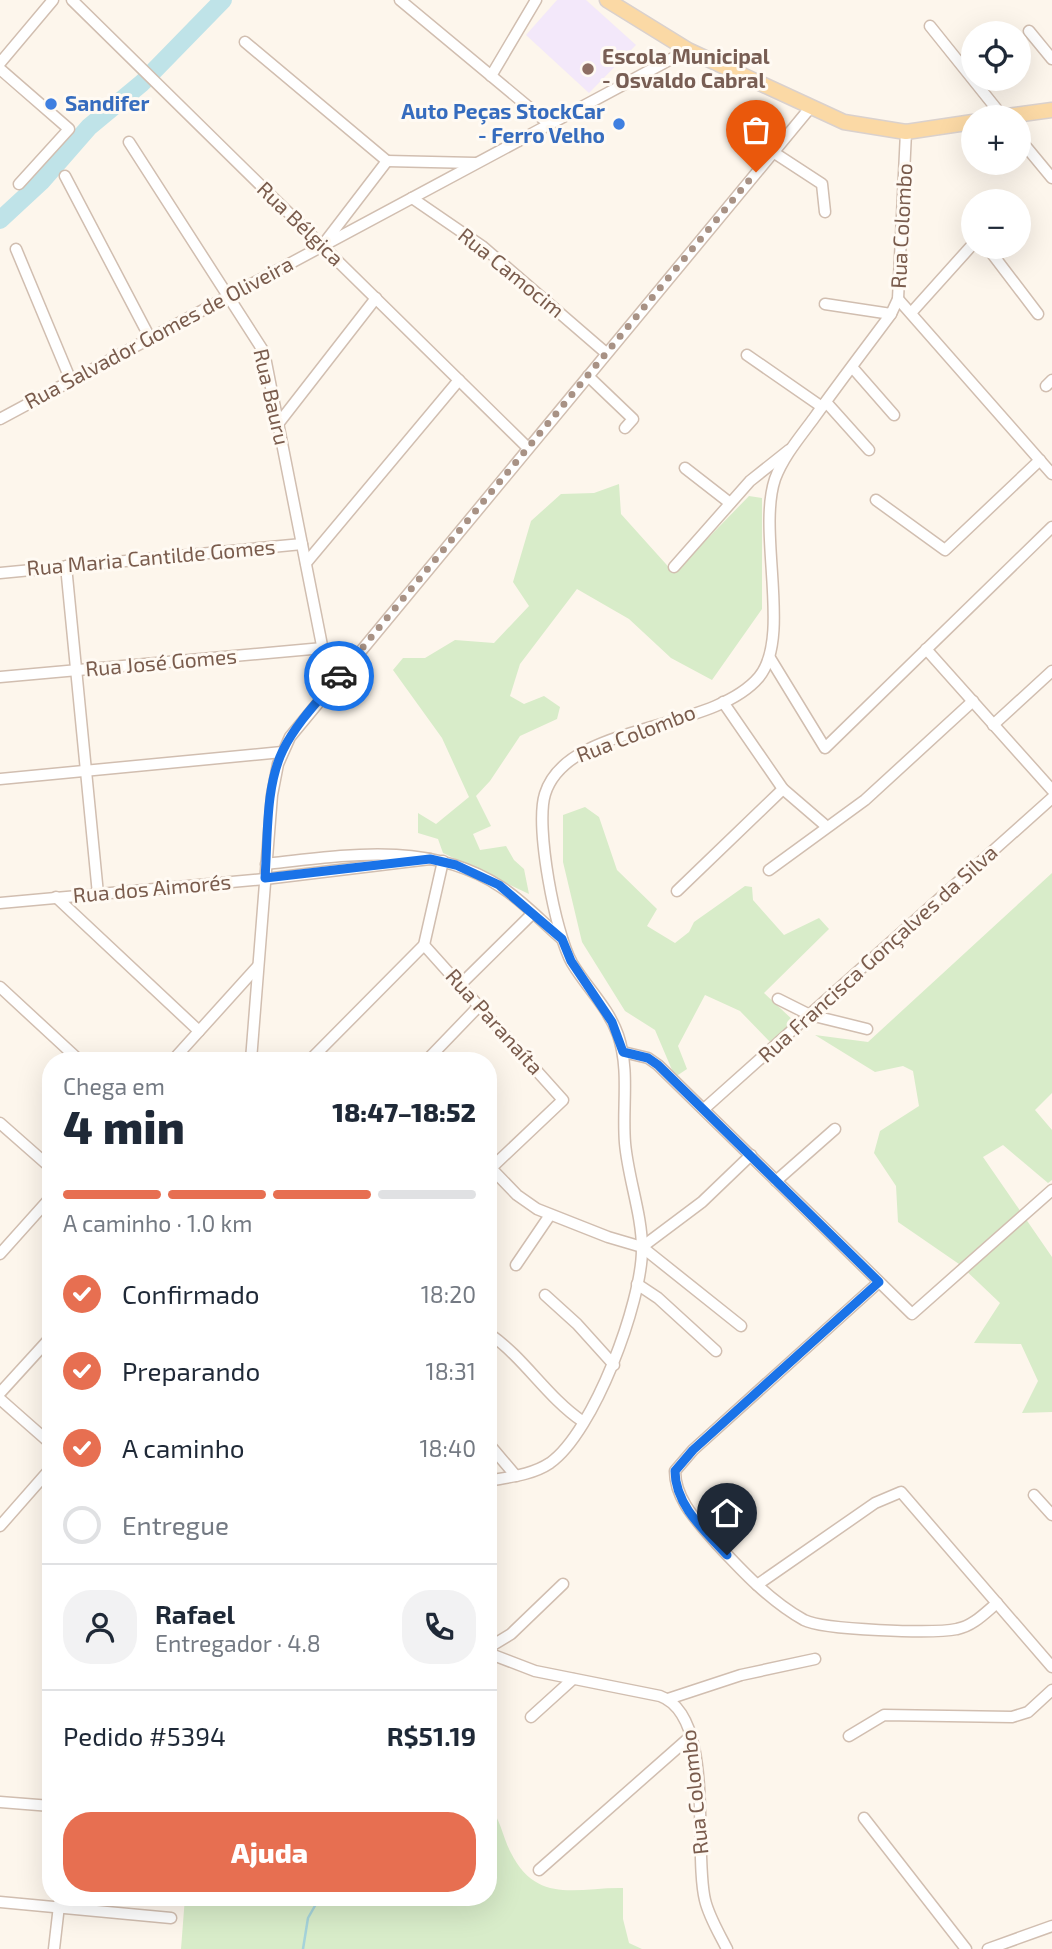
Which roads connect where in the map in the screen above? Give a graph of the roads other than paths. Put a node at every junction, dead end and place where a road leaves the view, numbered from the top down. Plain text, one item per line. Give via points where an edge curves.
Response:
1 (53, 0) edge
2 (72, 0) edge
3 (400, 0) edge
4 (536, 0) edge
5 (607, 0) edge
6 (930, 26) dead end
7 (1031, 33) edge
8 (245, 42) dead end
9 (688, 50) junction
10 (1052, 59) edge
11 (0, 63) edge
12 (0, 69) edge
13 (491, 76) junction
14 (993, 105) edge
15 (810, 107) junction
16 (1052, 110) edge
17 (1031, 113) edge
18 (548, 124) junction
19 (961, 124) edge
20 (906, 132) junction
21 (130, 142) dead end
22 (773, 152) junction
23 (1031, 153) edge
24 (387, 161) junction
25 (477, 163) junction
26 (65, 176) dead end
27 (1052, 178) edge
28 (19, 184) dead end
29 (412, 198) junction
30 (825, 212) dead end
31 (322, 246) junction
32 (16, 249) dead end
33 (961, 257) edge
34 (996, 259) edge
35 (229, 296) junction
36 (376, 298) junction
37 (898, 299) junction
38 (825, 304) dead end
39 (911, 313) junction
40 (891, 314) junction
41 (1038, 314) dead end
42 (150, 338) junction
43 (606, 353) junction
44 (747, 355) dead end
45 (852, 367) junction
46 (588, 376) junction
47 (459, 380) junction
48 (71, 381) junction
49 (824, 405) junction
50 (894, 415) dead end
51 (0, 419) edge
52 (278, 424) junction
53 (625, 428) dead end
54 (794, 446) junction
55 (528, 448) junction
56 (869, 450) dead end
57 (1040, 460) junction
58 (685, 468) dead end
59 (1052, 474) edge
60 (876, 500) dead end
61 (730, 503) junction
62 (1052, 527) edge
63 (302, 544) junction
64 (306, 564) junction
65 (66, 566) junction
66 (674, 567) dead end
67 (0, 573) edge
68 (323, 648) junction
69 (926, 649) junction
70 (769, 658) junction
71 (76, 670) junction
72 (1052, 671) edge
73 (0, 677) edge
74 (330, 686) junction
75 (973, 701) junction
76 (723, 702) junction
77 (993, 724) junction
78 (282, 752) junction
79 (86, 771) junction
80 (0, 779) edge
81 (783, 789) junction
82 (1052, 790) edge
83 (1052, 798) edge
84 (826, 826) junction
85 (430, 859) junction
86 (443, 861) junction
87 (266, 864) junction
88 (769, 870) dead end
89 (265, 878) junction
90 (677, 891) dead end
91 (98, 894) junction
92 (56, 897) junction
93 (0, 902) edge
94 (532, 914) junction
95 (562, 939) junction
96 (424, 945) junction
97 (257, 967) junction
98 (460, 985) junction
99 (0, 987) edge
100 (778, 999) dead end
101 (479, 1006) junction
102 (810, 1015) junction
103 (867, 1028) dead end
104 (199, 1031) junction
105 (70, 1052) edge
106 (180, 1052) edge
107 (252, 1052) edge
108 (318, 1052) edge
109 (435, 1052) edge
110 (623, 1052) junction
111 (704, 1109) junction
112 (0, 1123) edge
113 (835, 1129) dead end
114 (751, 1155) junction
115 (42, 1160) edge
116 (497, 1161) edge
117 (497, 1176) edge
118 (776, 1181) junction
119 (1052, 1190) edge
120 (42, 1208) edge
121 (550, 1215) junction
122 (642, 1247) junction
123 (0, 1254) edge
124 (516, 1265) dead end
125 (879, 1282) junction
126 (637, 1284) junction
127 (545, 1295) dead end
128 (741, 1326) dead end
129 (497, 1341) edge
130 (42, 1346) edge
131 (716, 1351) dead end
132 (614, 1365) junction
133 (0, 1393) edge
134 (0, 1399) edge
135 (582, 1421) junction
136 (42, 1436) edge
137 (497, 1454) edge
138 (516, 1476) junction
139 (42, 1478) edge
140 (497, 1479) edge
141 (1034, 1495) dead end
142 (1052, 1515) edge
143 (0, 1526) edge
144 (563, 1584) dead end
145 (757, 1585) junction
146 (997, 1603) junction
147 (497, 1644) edge
148 (497, 1655) edge
149 (815, 1659) dead end
150 (1052, 1667) edge
151 (573, 1679) junction
152 (1052, 1690) edge
153 (668, 1699) junction
154 (531, 1717) dead end
155 (691, 1735) junction
156 (849, 1736) dead end
157 (0, 1802) edge
158 (42, 1805) edge
159 (864, 1818) dead end
160 (539, 1870) dead end
161 (0, 1902) edge
162 (42, 1902) edge
163 (59, 1906) edge
164 (87, 1906) edge
165 (171, 1918) dead end
166 (1052, 1926) edge
167 (54, 1949) edge
168 (727, 1949) edge
169 (966, 1949) edge
170 (988, 1949) edge

1 - 11 street
2 - 31 street, Rua Bélgica
3 - 13 street
4 - 13 street
5 - 9 main road
6 - 14 street
7 - 10 street
8 - 24 street
9 - 15 main road
9 - 18 street, Rua Salvador Gomes de Oliveira
12 - 28 street via 69,129
13 - 18 street
15 - 20 main road via 862,127
15 - 22 street
16 - 17 main road
18 - 25 street, Rua Salvador Gomes de Oliveira
19 - 20 main road
20 - 37 street, Rua Colombo
21 - 35 street, Rua Bauru
22 - 30 street via 822,184
22 - 43 street
23 - 27 street
24 - 25 street
24 - 31 street
25 - 29 street, Rua Salvador Gomes de Oliveira
26 - 42 street
29 - 31 street, Rua Salvador Gomes de Oliveira
29 - 43 street, Rua Camocim via 482,246
31 - 35 street, Rua Salvador Gomes de Oliveira
31 - 36 street, Rua Bélgica
32 - 48 street
33 - 39 street
34 - 41 street
35 - 42 street, Rua Salvador Gomes de Oliveira
35 - 52 street, Rua Bauru via 261,345
36 - 47 street, Rua Bélgica
36 - 52 street
37 - 39 street
37 - 40 street, Rua Colombo
38 - 40 street
39 - 57 street
40 - 45 street, Rua Colombo
42 - 48 street, Rua Salvador Gomes de Oliveira
43 - 46 street
44 - 49 street
45 - 49 street, Rua Colombo
45 - 50 street
46 - 53 street via 633,419
46 - 55 street
47 - 55 street, Rua Bélgica
47 - 64 street, Rua Maria Cantilde Gomes
48 - 51 street, Rua Salvador Gomes de Oliveira
49 - 54 street, Rua Colombo
49 - 56 street
52 - 63 street, Rua Bauru
54 - 61 street
54 - 70 street, Rua Colombo via 776,478 771,505
55 - 74 street
57 - 59 street
57 - 60 street via 945,550
58 - 61 street
61 - 66 street
62 - 69 street
63 - 64 street, Rua Bauru
63 - 65 street, Rua Maria Cantilde Gomes
64 - 68 street, Rua Bauru
65 - 67 street, Rua Maria Cantilde Gomes
65 - 71 street
68 - 71 street, Rua José Gomes
68 - 74 street, Rua Bauru
69 - 70 street via 825,748
69 - 75 street
70 - 76 street, Rua Colombo via 755,681
71 - 73 street, Rua José Gomes
71 - 79 street
72 - 77 street
74 - 78 street
75 - 77 street
75 - 84 street via 865,800
76 - 81 street
76 - 95 street, Rua Colombo via 586,750 568,760 554,776 544,796 543,821
77 - 82 street
78 - 79 street
78 - 87 street via 272,795
79 - 80 street
79 - 91 street
81 - 84 street
81 - 90 street
83 - 102 street, Rua Francisca Gonçalves da Silva
84 - 88 street
85 - 86 street, Rua dos Aimorés
85 - 87 street, Rua dos Aimorés via 376,853
85 - 89 street, Rua dos Aimorés
86 - 94 street, Rua dos Aimorés via 499,885
86 - 96 street
87 - 89 street
89 - 91 street, Rua dos Aimorés
89 - 97 street
91 - 92 street, Rua dos Aimorés
92 - 93 street, Rua dos Aimorés
92 - 104 street
94 - 95 street, Rua dos Aimorés
94 - 98 street
95 - 110 street, Rua Colombo via 571,961 612,1022
96 - 98 street, Rua Paranaíta
96 - 108 street
97 - 104 street
97 - 107 street
98 - 101 street, Rua Paranaíta
99 - 105 street
100 - 102 street
101 - 109 street
101 - 116 street, Rua Paranaíta via 564,1100
102 - 103 street
102 - 111 street, Rua Francisca Gonçalves da Silva
104 - 106 street
110 - 111 street via 648,1058
110 - 122 street, Rua Colombo via 625,1150
111 - 114 street
112 - 115 street
113 - 118 street
114 - 118 street
114 - 122 street via 702,1202
117 - 121 street via 525,1203
118 - 125 street
119 - 125 street via 912,1314
120 - 123 street
121 - 122 street
121 - 124 street
122 - 126 street, Rua Colombo
122 - 128 street
125 - 145 street via 675,1471 677,1491 694,1517
126 - 131 street
126 - 132 street, Rua Colombo
127 - 132 street
129 - 135 street
130 - 133 street
132 - 135 street, Rua Colombo
134 - 136 street
135 - 138 street, Rua Colombo via 550,1463
137 - 138 street
138 - 140 street, Rua Colombo
139 - 143 street
141 - 142 street
144 - 147 street
145 - 146 street via 803,1619 823,1626 957,1629 976,1621
145 - 146 street via 875,1503 901,1492
146 - 150 street
148 - 151 street via 521,1667
149 - 153 street via 741,1675
151 - 153 street
151 - 154 street
152 - 156 street via 1028,1712 1012,1717 884,1715
153 - 155 street, Rua Colombo via 683,1712
155 - 160 street
155 - 168 street, Rua Colombo via 705,1901
157 - 158 street
159 - 169 street
161 - 162 street
163 - 167 street
164 - 165 street
166 - 170 street

